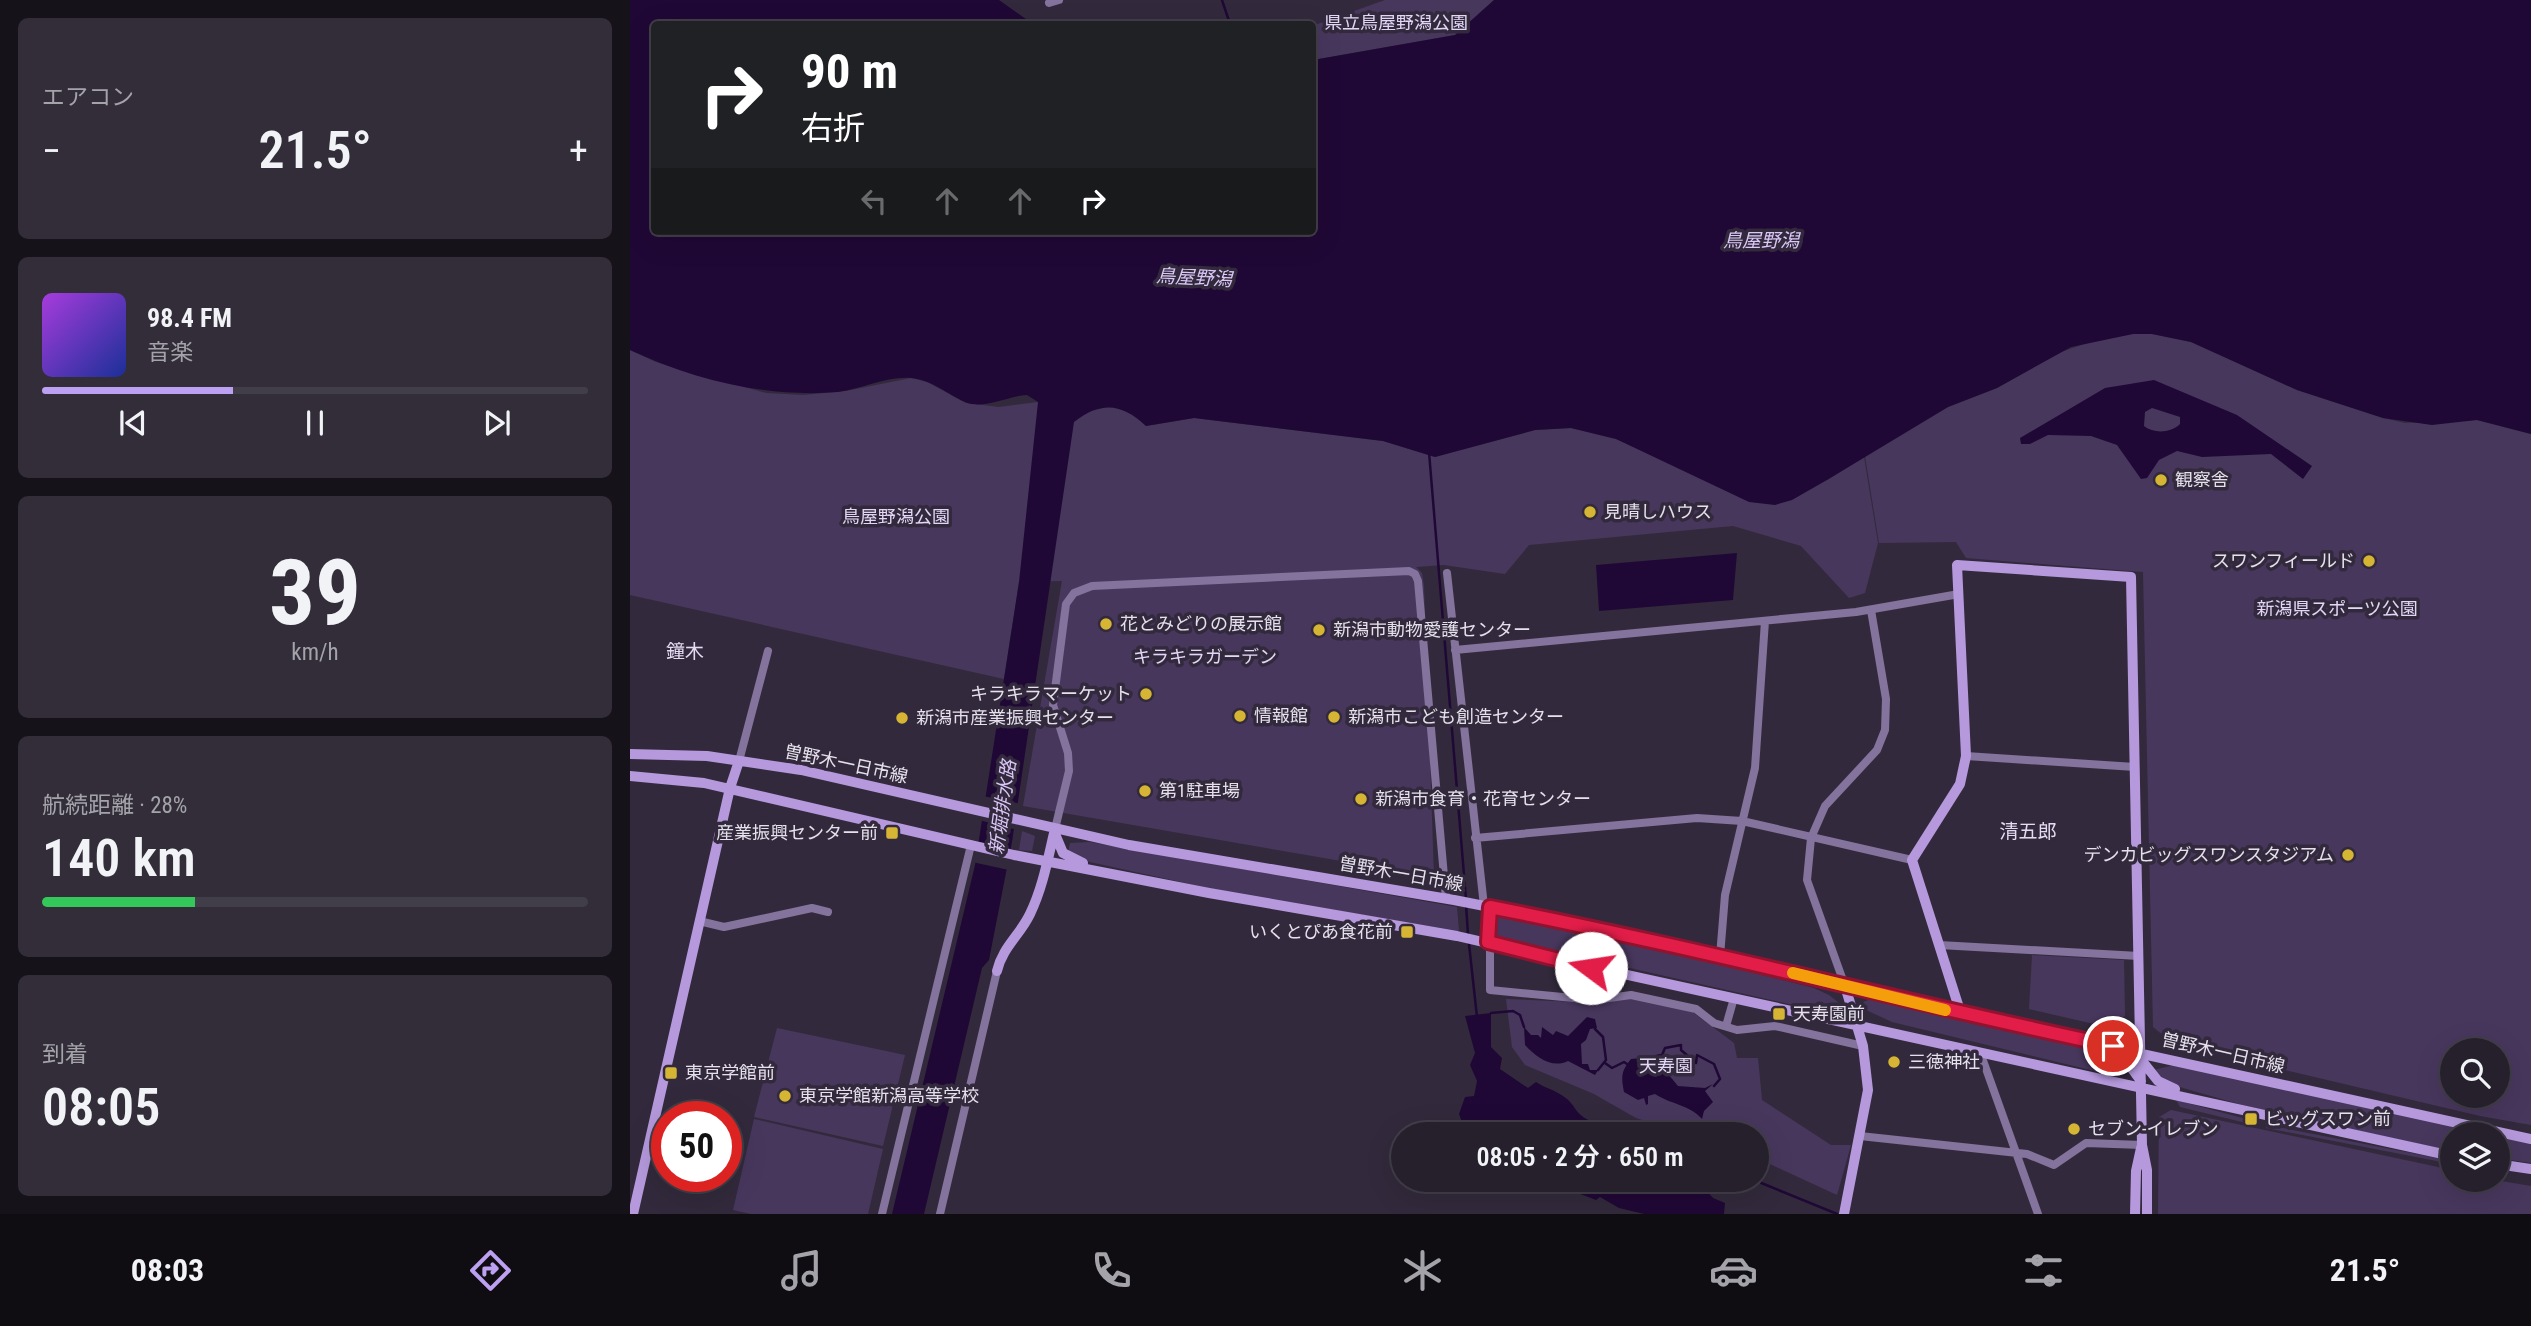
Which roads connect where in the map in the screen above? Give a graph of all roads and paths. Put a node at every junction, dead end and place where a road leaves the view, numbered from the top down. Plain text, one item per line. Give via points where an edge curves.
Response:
1 (1052, 0) edge
2 (1059, 0) edge
3 (1447, 573) dead end
4 (1959, 594) junction
5 (1871, 610) junction
6 (1765, 621) junction
7 (1455, 650) junction
8 (768, 651) dead end
9 (630, 754) edge
10 (1966, 756) junction
11 (739, 761) junction
12 (2135, 767) junction
13 (630, 776) edge
14 (730, 789) junction
15 (1742, 821) junction
16 (1018, 824) junction
17 (1092, 838) junction
18 (1475, 838) junction
19 (1811, 838) junction
20 (973, 845) junction
21 (1052, 847) junction
22 (1912, 860) junction
23 (1122, 876) junction
24 (1450, 899) junction
25 (1484, 906) junction
26 (828, 912) dead end
27 (699, 921) junction
28 (1485, 942) junction
29 (1939, 945) junction
30 (1720, 956) junction
31 (2139, 956) junction
32 (997, 971) joint
33 (1845, 986) junction
34 (1734, 998) junction
35 (1961, 1014) junction
36 (1858, 1024) junction
37 (1726, 1026) junction
38 (2099, 1044) junction
39 (1863, 1046) junction
40 (1980, 1052) junction
41 (2142, 1053) junction
42 (2143, 1087) junction
43 (2190, 1098) junction
44 (1860, 1136) junction
45 (2531, 1139) edge
46 (2142, 1145) junction
47 (2016, 1153) junction
48 (2440, 1153) edge
49 (2510, 1166) edge
50 (2531, 1169) edge
51 (633, 1214) edge
52 (882, 1214) edge
53 (940, 1214) edge
54 (1844, 1214) edge
55 (2038, 1214) edge
56 (2136, 1214) edge
57 (2147, 1214) edge

1 - 2 street via 1049,3
3 - 7 street
4 - 5 street
4 - 10 main road
4 - 12 main road via 1957,565 2131,577
5 - 6 street
5 - 19 street via 1886,699 1885,730 1877,750 1825,806
6 - 7 street
6 - 15 street via 1755,768
7 - 18 street
8 - 11 street
9 - 11 main road, 曽野木一日市線
10 - 12 street
10 - 22 main road via 1960,784
11 - 14 main road
11 - 16 main road, 曽野木一日市線 via 801,770
12 - 31 main road
13 - 14 main road, 曽野木一日市線
14 - 20 main road, 曽野木一日市線
14 - 27 main road
15 - 18 street via 1697,818
15 - 19 street
15 - 30 street via 1725,895
16 - 21 main road, 曽野木一日市線
16 - 21 main road via 1041,835
17 - 21 main road, 曽野木一日市線
17 - 21 main road
17 - 24 main road, 曽野木一日市線
18 - 25 street
19 - 22 street
19 - 33 street via 1807,880
20 - 21 main road, 曽野木一日市線 via 1020,856
20 - 52 street
21 - 23 main road, 曽野木一日市線
21 - 23 main road
21 - 24 street via 1069,771 1053,694 1066,604 1074,593 1092,586 1409,571 1418,581
21 - 32 main road via 1031,913 1007,947
22 - 29 main road
23 - 28 main road, 曽野木一日市線
24 - 25 main road, 曽野木一日市線
25 - 28 street
25 - 30 main road, 曽野木一日市線
26 - 27 street via 812,908 724,927
27 - 51 main road
28 - 34 main road, 曽野木一日市線
28 - 37 street via 1490,990 1594,1000 1630,995 1696,1009
29 - 31 street
29 - 35 main road
30 - 33 main road, 曽野木一日市線
31 - 41 main road
32 - 53 street
33 - 35 main road, 曽野木一日市線
33 - 36 main road
34 - 36 main road, 曽野木一日市線
34 - 37 street
35 - 38 main road, 曽野木一日市線
36 - 39 main road
36 - 40 main road, 曽野木一日市線
37 - 39 street via 1737,1030 1775,1026
38 - 41 main road, 曽野木一日市線
38 - 42 main road via 2128,1063
39 - 44 main road via 1868,1090
40 - 42 main road, 曽野木一日市線
40 - 47 street
41 - 42 main road
41 - 43 main road via 2154,1077
41 - 45 main road, 曽野木一日市線
42 - 43 main road, 曽野木一日市線
42 - 46 main road
43 - 48 main road, 曽野木一日市線
44 - 47 street
44 - 54 main road
46 - 47 street via 2086,1143 2054,1165
46 - 56 main road via 2136,1171
46 - 57 main road
47 - 55 street
49 - 50 main road

